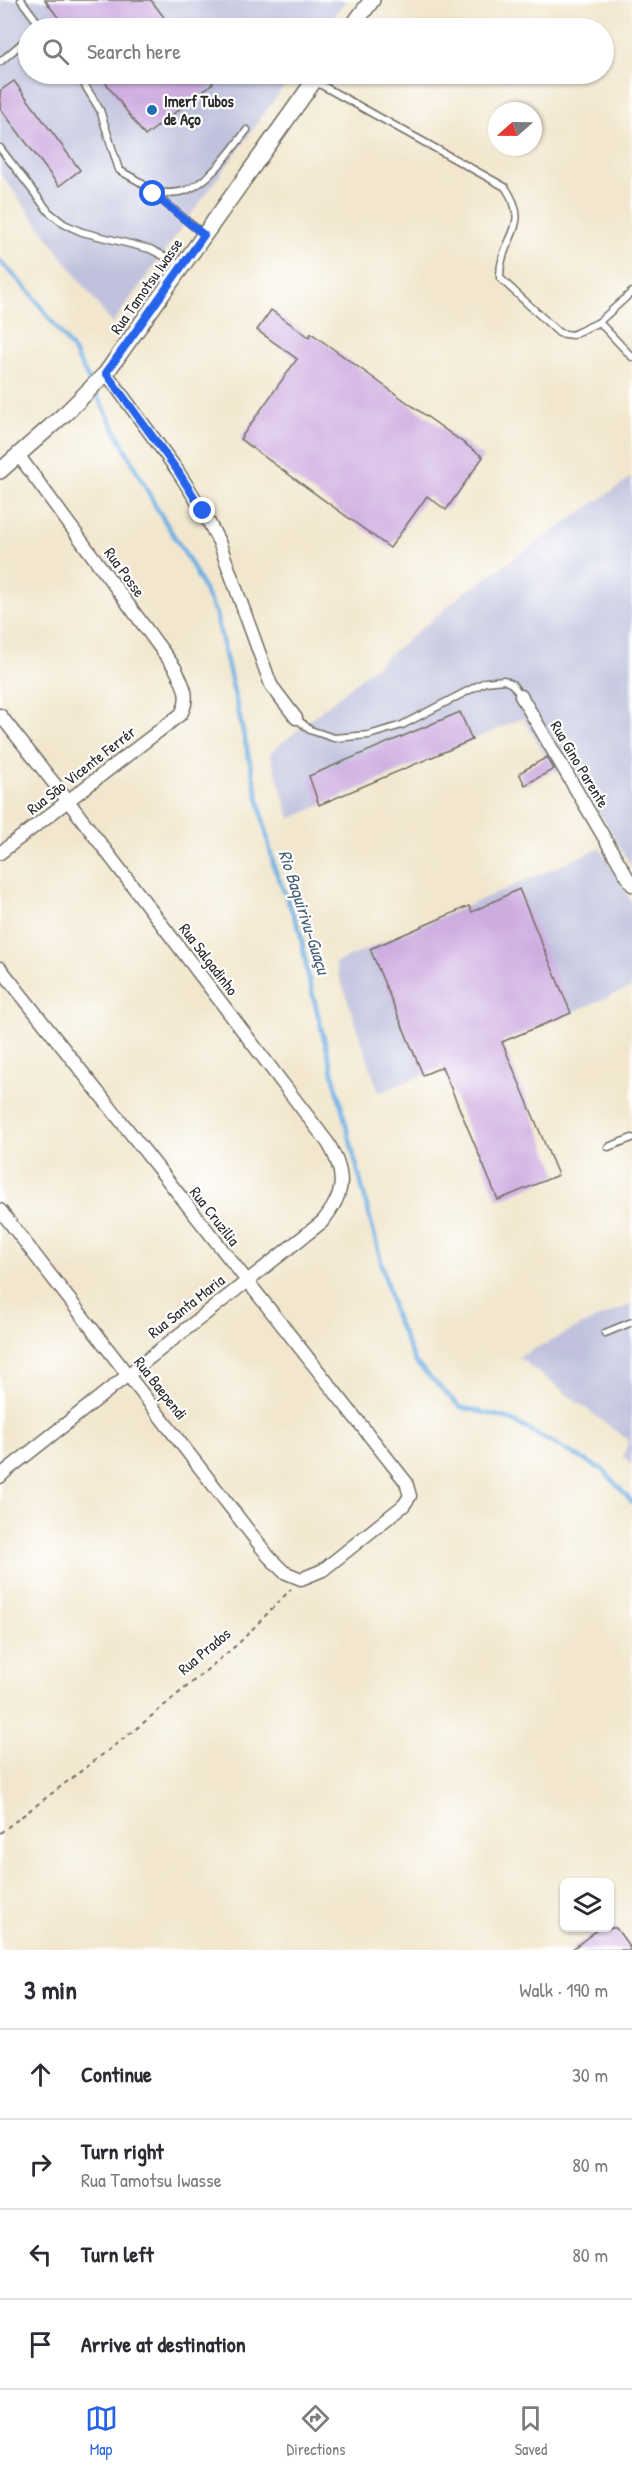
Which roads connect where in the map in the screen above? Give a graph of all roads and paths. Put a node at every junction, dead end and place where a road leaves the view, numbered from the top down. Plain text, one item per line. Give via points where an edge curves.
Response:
1 (21, 0) edge
2 (370, 1) edge
3 (34, 18) edge
4 (358, 18) edge
5 (18, 47) edge
6 (0, 62) edge
7 (84, 84) edge
8 (312, 84) edge
9 (329, 84) edge
10 (247, 130) dead end
11 (0, 148) edge
12 (153, 194) junction
13 (204, 235) junction
14 (182, 266) junction
15 (632, 292) edge
16 (599, 322) junction
17 (632, 357) edge
18 (105, 374) junction
19 (19, 456) junction
20 (0, 471) edge
21 (520, 696) joint
22 (182, 714) joint
23 (0, 715) edge
24 (296, 718) joint
25 (68, 801) junction
26 (0, 854) edge
27 (632, 885) edge
28 (0, 968) edge
29 (632, 1138) edge
30 (608, 1147) dead end
31 (0, 1210) edge
32 (310, 1230) joint
33 (245, 1281) junction
34 (632, 1322) edge
35 (605, 1334) dead end
36 (128, 1373) junction
37 (2, 1470) edge
38 (301, 1579) junction
39 (0, 1833) edge

1 - 3 lane
2 - 4 street
5 - 6 lane
7 - 12 lane via 100,110 119,170
8 - 13 street, Rua Tamotsu Iwasse
9 - 16 lane via 505,187 515,202 518,217 500,264 500,278 560,333 572,335
10 - 12 lane via 194,186 181,192
11 - 14 lane via 49,212 64,224 150,249
12 - 13 lane
13 - 14 street, Rua Tamotsu Iwasse
14 - 18 street, Rua Tamotsu Iwasse
15 - 16 lane
16 - 17 lane
18 - 19 street, Rua Tamotsu Iwasse
18 - 24 street via 203,511 219,542 272,685
19 - 20 street, Rua Tamotsu Iwasse
19 - 22 street, Rua Posse via 175,668 186,695
21 - 24 lane, Rua Gino Parente via 504,680 485,682 402,725 369,735 334,738 310,730
21 - 27 street, Rua Gino Parente
22 - 25 street, Rua São Vicente Ferrér
23 - 25 street, Rua Salgadinho
25 - 26 street, Rua São Vicente Ferrér
25 - 32 street, Rua Salgadinho via 337,1157 341,1171 339,1197 322,1222
28 - 33 street, Rua Cruzilia
29 - 30 lane
31 - 36 street, Rua Baependi
32 - 33 street, Rua Santa Maria
33 - 36 street, Rua Santa Maria
33 - 38 street, Rua Cruzilia via 406,1482 410,1496 323,1570
34 - 35 lane
36 - 37 street, Rua Santa Maria
36 - 38 street, Rua Baependi via 269,1557 284,1572
38 - 39 path, Rua Prados via 239,1643 136,1729

